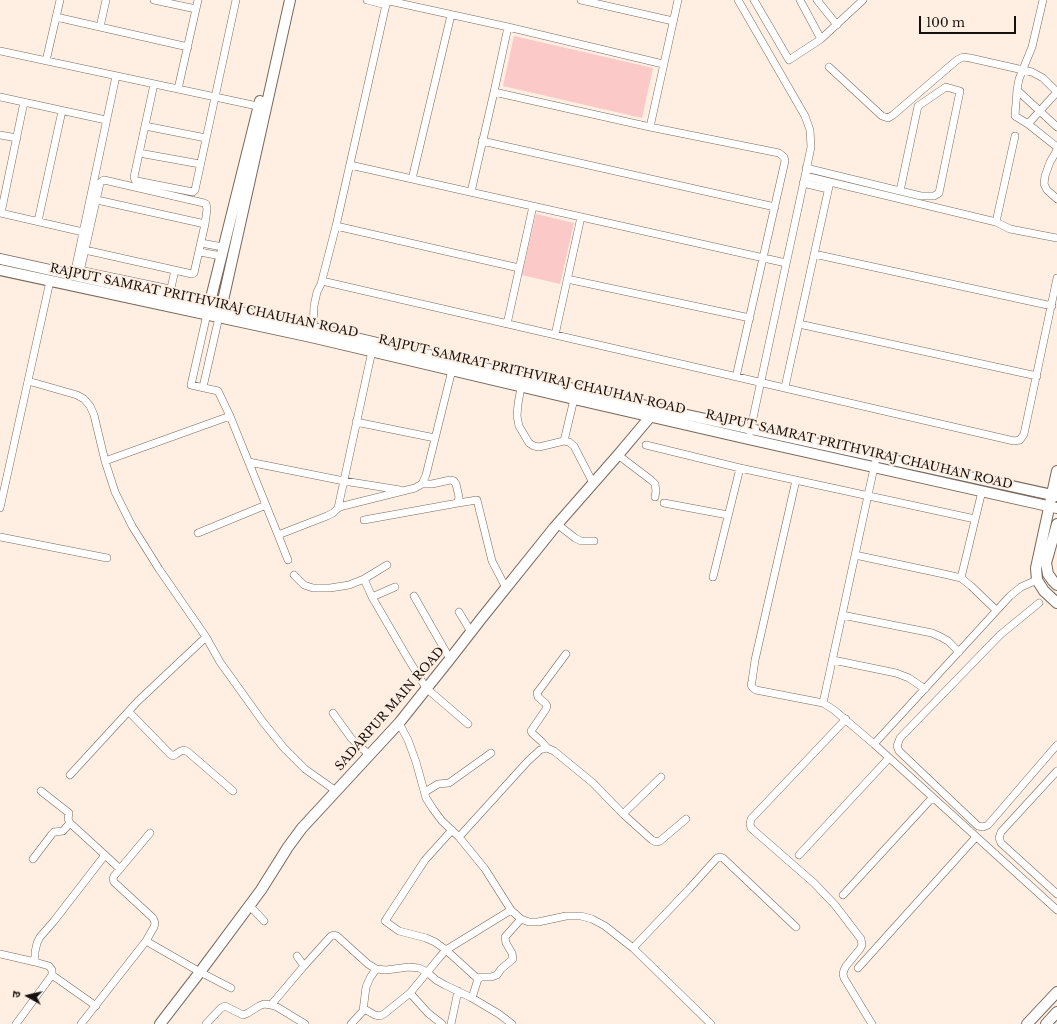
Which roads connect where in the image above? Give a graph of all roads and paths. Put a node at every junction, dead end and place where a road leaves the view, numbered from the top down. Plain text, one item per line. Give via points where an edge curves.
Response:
1 (60, 0) edge
2 (106, 0) edge
3 (154, 0) edge
4 (198, 0) edge
5 (236, 0) edge
6 (284, 0) edge
7 (290, 0) edge
8 (367, 0) edge
9 (581, 0) edge
10 (678, 0) edge
11 (738, 0) edge
12 (754, 0) edge
13 (800, 0) edge
14 (817, 0) edge
15 (864, 0) edge
16 (386, 1) edge
17 (1040, 1) edge
18 (196, 9) junction
19 (451, 15) junction
20 (56, 17) junction
21 (673, 21) junction
22 (837, 25) junction
23 (100, 27) junction
24 (508, 27) junction
25 (821, 39) junction
26 (188, 47) junction
27 (0, 50) edge
28 (46, 61) junction
29 (663, 64) junction
30 (829, 67) dead end
31 (1023, 70) junction
32 (116, 76) junction
33 (154, 84) junction
34 (178, 89) junction
35 (1017, 90) junction
36 (494, 92) junction
37 (1057, 92) edge
38 (0, 97) edge
39 (215, 97) junction
40 (24, 102) junction
41 (262, 107) junction
42 (62, 111) junction
43 (1039, 111) junction
44 (106, 120) junction
45 (1028, 124) junction
46 (145, 126) junction
47 (650, 127) junction
48 (1057, 127) edge
49 (0, 135) edge
50 (1015, 136) dead end
51 (17, 138) junction
52 (206, 138) junction
53 (482, 141) junction
54 (1057, 148) edge
55 (139, 153) junction
56 (200, 164) junction
57 (350, 164) junction
58 (806, 168) junction
59 (412, 179) junction
60 (804, 180) junction
61 (829, 185) junction
62 (471, 192) junction
63 (900, 192) junction
64 (1057, 199) edge
65 (96, 200) junction
66 (533, 206) junction
67 (775, 206) junction
68 (0, 213) edge
69 (581, 217) junction
70 (38, 221) junction
71 (996, 222) junction
72 (205, 224) junction
73 (336, 226) junction
74 (83, 232) junction
75 (1057, 238) edge
76 (202, 243) junction
77 (85, 250) junction
78 (200, 252) junction
79 (222, 252) junction
80 (814, 254) junction
81 (763, 258) junction
82 (0, 259) edge
83 (786, 263) junction
84 (519, 268) junction
85 (0, 270) edge
86 (175, 270) junction
87 (74, 275) junction
88 (1057, 278) edge
89 (567, 279) junction
90 (50, 281) junction
91 (321, 282) junction
92 (1052, 306) junction
93 (208, 310) junction
94 (220, 312) junction
95 (750, 318) junction
96 (507, 324) junction
97 (799, 324) junction
98 (314, 328) junction
99 (555, 335) junction
100 (372, 351) junction
101 (452, 370) junction
102 (1037, 376) junction
103 (736, 377) junction
104 (28, 380) junction
105 (761, 382) junction
106 (203, 387) junction
107 (522, 387) junction
108 (785, 387) junction
109 (574, 399) junction
110 (230, 416) junction
111 (650, 417) junction
112 (356, 422) junction
113 (751, 429) junction
114 (435, 438) junction
115 (748, 439) junction
116 (564, 442) junction
117 (646, 445) dead end
118 (618, 456) junction
119 (876, 456) junction
120 (105, 461) junction
121 (249, 462) junction
122 (874, 467) junction
123 (740, 468) junction
124 (1057, 471) edge
125 (796, 480) junction
126 (344, 481) junction
127 (593, 483) junction
128 (422, 484) junction
129 (404, 491) junction
130 (982, 491) junction
131 (868, 496) junction
132 (1055, 496) edge
133 (655, 497) dead end
134 (458, 503) junction
135 (664, 503) dead end
136 (266, 505) junction
137 (1053, 507) edge
138 (0, 508) edge
139 (338, 508) junction
140 (728, 515) junction
141 (975, 519) junction
142 (364, 520) dead end
143 (557, 524) junction
144 (1057, 524) edge
145 (198, 534) dead end
146 (278, 534) junction
147 (0, 537) edge
148 (594, 541) dead end
149 (855, 555) junction
150 (107, 558) dead end
151 (288, 560) dead end
152 (387, 565) dead end
153 (294, 575) dead end
154 (713, 578) dead end
155 (960, 578) junction
156 (364, 579) junction
157 (1037, 580) junction
158 (1057, 585) edge
159 (394, 587) dead end
160 (506, 588) junction
161 (414, 596) dead end
162 (372, 597) junction
163 (1039, 603) dead end
164 (1057, 603) edge
165 (996, 610) junction
166 (459, 612) dead end
167 (842, 616) junction
168 (471, 632) junction
169 (206, 638) junction
170 (959, 652) junction
171 (566, 654) dead end
172 (450, 659) junction
173 (833, 660) junction
174 (426, 688) junction
175 (925, 689) junction
176 (823, 703) junction
177 (129, 712) junction
178 (334, 713) dead end
179 (846, 719) junction
180 (399, 723) junction
181 (468, 724) dead end
182 (874, 744) junction
183 (1057, 745) edge
184 (547, 748) junction
185 (491, 753) dead end
186 (369, 754) junction
187 (889, 758) junction
188 (1057, 771) edge
189 (70, 775) dead end
190 (661, 777) dead end
191 (41, 791) dead end
192 (233, 791) dead end
193 (336, 791) junction
194 (424, 792) junction
195 (932, 798) junction
196 (623, 814) junction
197 (686, 819) dead end
198 (70, 823) junction
199 (452, 830) junction
200 (150, 834) dead end
201 (460, 837) junction
202 (976, 837) junction
203 (105, 855) junction
204 (799, 855) dead end
205 (33, 859) dead end
206 (120, 869) junction
207 (1057, 894) edge
208 (843, 895) dead end
209 (249, 904) junction
210 (511, 910) junction
211 (1057, 910) edge
212 (521, 919) junction
213 (264, 921) dead end
214 (796, 927) dead end
215 (146, 941) junction
216 (633, 948) junction
217 (446, 950) junction
218 (0, 954) edge
219 (297, 956) dead end
220 (35, 962) junction
221 (304, 966) junction
222 (376, 968) junction
223 (858, 968) dead end
224 (200, 972) junction
225 (427, 972) junction
226 (52, 975) junction
227 (478, 979) junction
228 (231, 988) dead end
229 (458, 991) junction
230 (1057, 992) edge
231 (410, 993) junction
232 (472, 998) junction
233 (271, 1004) junction
234 (96, 1006) junction
235 (363, 1011) junction
236 (1057, 1012) edge
237 (16, 1024) edge
238 (81, 1024) edge
239 (160, 1024) edge
240 (206, 1024) edge
241 (305, 1024) edge
242 (351, 1024) edge
243 (442, 1024) edge
244 (451, 1024) edge
245 (512, 1024) edge
246 (711, 1024) edge
247 (872, 1024) edge
248 (1027, 1024) edge
249 (1046, 1024) edge

1 - 20 street
2 - 23 street
3 - 18 street
4 - 18 street
5 - 39 street
6 - 41 street
7 - 41 street
8 - 16 street
9 - 21 street
10 - 21 street
11 - 58 street via 805,116 810,130 811,147
12 - 25 street via 789,60
13 - 25 street
14 - 22 street
15 - 22 street
16 - 19 street
16 - 57 street
17 - 31 street via 1032,47
18 - 26 street
19 - 24 street
19 - 59 street
20 - 23 street
20 - 28 street
21 - 29 street
22 - 25 street
23 - 26 street
24 - 29 street
24 - 36 street
26 - 34 street
27 - 28 street
28 - 32 street
29 - 47 street
30 - 31 street via 882,116 888,118 963,57
31 - 35 street
31 - 37 street via 1043,78
32 - 33 street
32 - 44 street
33 - 34 street
33 - 46 street
34 - 39 street
35 - 43 street
35 - 45 street via 1015,116
36 - 47 street
36 - 53 street
37 - 43 street
38 - 40 street
39 - 41 street
39 - 52 street
40 - 42 street
40 - 51 street
41 - 79 street
41 - 94 street
42 - 44 street
42 - 70 street
43 - 45 street
43 - 48 street
44 - 74 street
45 - 54 street
46 - 52 street
46 - 55 street
47 - 67 street via 779,153 785,161
49 - 51 street
50 - 71 street
51 - 68 street
52 - 56 street
53 - 62 street
53 - 67 street
54 - 64 street via 1044,184 1046,190
55 - 56 street
55 - 56 street via 135,180 191,192 195,190
57 - 59 street
57 - 73 street
58 - 60 street
58 - 63 street
59 - 62 street
60 - 61 street
60 - 83 street
61 - 71 street
61 - 80 street
62 - 66 street
63 - 63 street via 921,196 934,196 939,193 960,91 946,87 918,106
65 - 72 street
65 - 72 street via 100,183 104,180 204,203 207,209
65 - 77 street
66 - 69 street
66 - 84 street
67 - 81 street
68 - 70 street
69 - 81 street
69 - 89 street
70 - 74 street
71 - 75 street via 1010,228
72 - 76 street
73 - 84 street
73 - 91 street
74 - 87 street
76 - 78 street
76 - 79 street
77 - 86 street
77 - 86 street via 82,267 84,271 170,289
78 - 79 street
78 - 86 street via 194,273
79 - 93 street
80 - 92 street
80 - 97 street
81 - 83 street
81 - 95 street
82 - 87 street, RAJPUT SAMRAT PRITHVIRAJ CHAUHAN ROAD
83 - 105 street
84 - 96 street
85 - 90 street, RAJPUT SAMRAT PRITHVIRAJ CHAUHAN ROAD
87 - 93 street, RAJPUT SAMRAT PRITHVIRAJ CHAUHAN ROAD
88 - 92 street
89 - 95 street
89 - 99 street
90 - 93 street, RAJPUT SAMRAT PRITHVIRAJ CHAUHAN ROAD
90 - 104 street
91 - 96 street
91 - 98 street via 314,306
92 - 102 street
93 - 94 street, RAJPUT SAMRAT PRITHVIRAJ CHAUHAN ROAD
93 - 106 street via 191,385
94 - 98 street, RAJPUT SAMRAT PRITHVIRAJ CHAUHAN ROAD
94 - 100 street, RAJPUT SAMRAT PRITHVIRAJ CHAUHAN ROAD
94 - 106 street
95 - 103 street
96 - 99 street
97 - 102 street
97 - 108 street
98 - 113 street, RAJPUT SAMRAT PRITHVIRAJ CHAUHAN ROAD
99 - 103 street
100 - 101 street, RAJPUT SAMRAT PRITHVIRAJ CHAUHAN ROAD
100 - 112 street
101 - 107 street, RAJPUT SAMRAT PRITHVIRAJ CHAUHAN ROAD
101 - 114 street
102 - 108 street via 1024,434 1020,440 1014,441
103 - 105 street
104 - 120 street via 84,399 94,415
104 - 138 street
105 - 108 street
105 - 113 street
106 - 110 street via 218,391
107 - 109 street, RAJPUT SAMRAT PRITHVIRAJ CHAUHAN ROAD
107 - 116 street via 517,416 519,426 529,443 539,447
109 - 111 street, RAJPUT SAMRAT PRITHVIRAJ CHAUHAN ROAD
109 - 116 street
110 - 120 street
110 - 121 street
111 - 115 street, RAJPUT SAMRAT PRITHVIRAJ CHAUHAN ROAD
111 - 118 street, SADARPUR MAIN ROAD
112 - 114 street
112 - 126 street
113 - 115 street
113 - 119 street, RAJPUT SAMRAT PRITHVIRAJ CHAUHAN ROAD
114 - 128 street
115 - 122 street, RAJPUT SAMRAT PRITHVIRAJ CHAUHAN ROAD
116 - 127 street via 574,446
117 - 123 street
118 - 127 street, SADARPUR MAIN ROAD
118 - 133 street via 655,484
119 - 122 street
119 - 132 street, RAJPUT SAMRAT PRITHVIRAJ CHAUHAN ROAD
120 - 169 street via 115,492 132,526
121 - 126 street
121 - 136 street
122 - 130 street, RAJPUT SAMRAT PRITHVIRAJ CHAUHAN ROAD
122 - 131 street
123 - 125 street
123 - 140 street
124 - 132 street
125 - 131 street
125 - 176 street via 755,660 752,685 756,690
126 - 129 street
126 - 139 street
127 - 143 street, SADARPUR MAIN ROAD
128 - 129 street
128 - 134 street via 454,481 459,497
129 - 139 street
130 - 137 street, RAJPUT SAMRAT PRITHVIRAJ CHAUHAN ROAD
130 - 141 street
131 - 141 street
131 - 149 street
132 - 137 street
134 - 142 street
134 - 160 street via 477,500 492,561
135 - 140 street
136 - 145 street
136 - 146 street
137 - 157 street via 1036,568
139 - 146 street via 327,516
140 - 154 street
141 - 155 street
143 - 148 street via 575,538
143 - 160 street, SADARPUR MAIN ROAD
144 - 158 street via 1046,563 1048,574
146 - 151 street
147 - 150 street
149 - 155 street
149 - 167 street
152 - 156 street
153 - 156 street via 304,585 313,588 349,585
155 - 165 street
156 - 162 street
157 - 164 street
157 - 165 street via 1016,591
159 - 162 street
160 - 168 street, SADARPUR MAIN ROAD
161 - 172 street
162 - 174 street
163 - 183 street via 1000,635 900,738 897,746 978,826 983,827 988,825
165 - 170 street
166 - 168 street
167 - 170 street via 932,633 941,636
167 - 173 street
168 - 172 street, SADARPUR MAIN ROAD
169 - 177 street
169 - 193 street via 241,693 284,748 305,768
170 - 175 street
171 - 184 street via 537,693 547,706 531,731
172 - 174 street, SADARPUR MAIN ROAD
173 - 175 street via 896,673
173 - 176 street
174 - 180 street, SADARPUR MAIN ROAD
174 - 181 street
175 - 182 street
176 - 179 street
177 - 189 street
177 - 192 street via 170,754 173,756 184,750 188,752
178 - 186 street via 352,738
179 - 182 street
179 - 247 street via 751,819 750,824 751,828 814,883 861,938 862,946 846,966 843,974
180 - 186 street, SADARPUR MAIN ROAD
180 - 194 street via 416,762
182 - 187 street
184 - 196 street via 593,783
184 - 201 street via 540,750 528,761
185 - 194 street via 449,783 438,784
186 - 193 street, SADARPUR MAIN ROAD
187 - 195 street
187 - 204 street
188 - 207 street via 1001,832 999,838 1001,843
190 - 196 street
191 - 198 street via 69,813
193 - 209 street, SADARPUR MAIN ROAD via 302,828
194 - 199 street via 433,809
195 - 202 street
195 - 208 street
196 - 197 street via 656,842
198 - 203 street
198 - 205 street via 63,831 54,832
199 - 201 street
199 - 217 street via 425,860 385,920 399,930 426,938
200 - 206 street
201 - 210 street via 485,869
202 - 211 street
202 - 223 street
203 - 206 street
203 - 220 street via 40,937
206 - 215 street via 113,881 153,918 155,923
209 - 213 street
209 - 224 street, SADARPUR MAIN ROAD
210 - 212 street
210 - 217 street
212 - 216 street via 538,922 566,916 581,916 605,926
212 - 227 street via 505,937 513,956 512,961 497,975
214 - 216 street via 720,857
215 - 224 street
215 - 234 street
216 - 246 street
217 - 225 street
217 - 227 street
218 - 220 street
219 - 221 street
220 - 226 street via 49,966
221 - 222 street via 334,935
221 - 233 street
222 - 225 street via 386,970 409,967
222 - 235 street via 366,987
224 - 228 street
224 - 239 street, SADARPUR MAIN ROAD
225 - 229 street via 436,980
225 - 231 street
226 - 234 street
226 - 237 street
227 - 232 street
229 - 232 street
229 - 244 street
230 - 248 street
231 - 235 street via 380,1016
231 - 243 street
232 - 245 street
233 - 240 street via 259,1006 244,1015 224,1006
233 - 241 street
234 - 238 street
235 - 242 street
236 - 249 street

